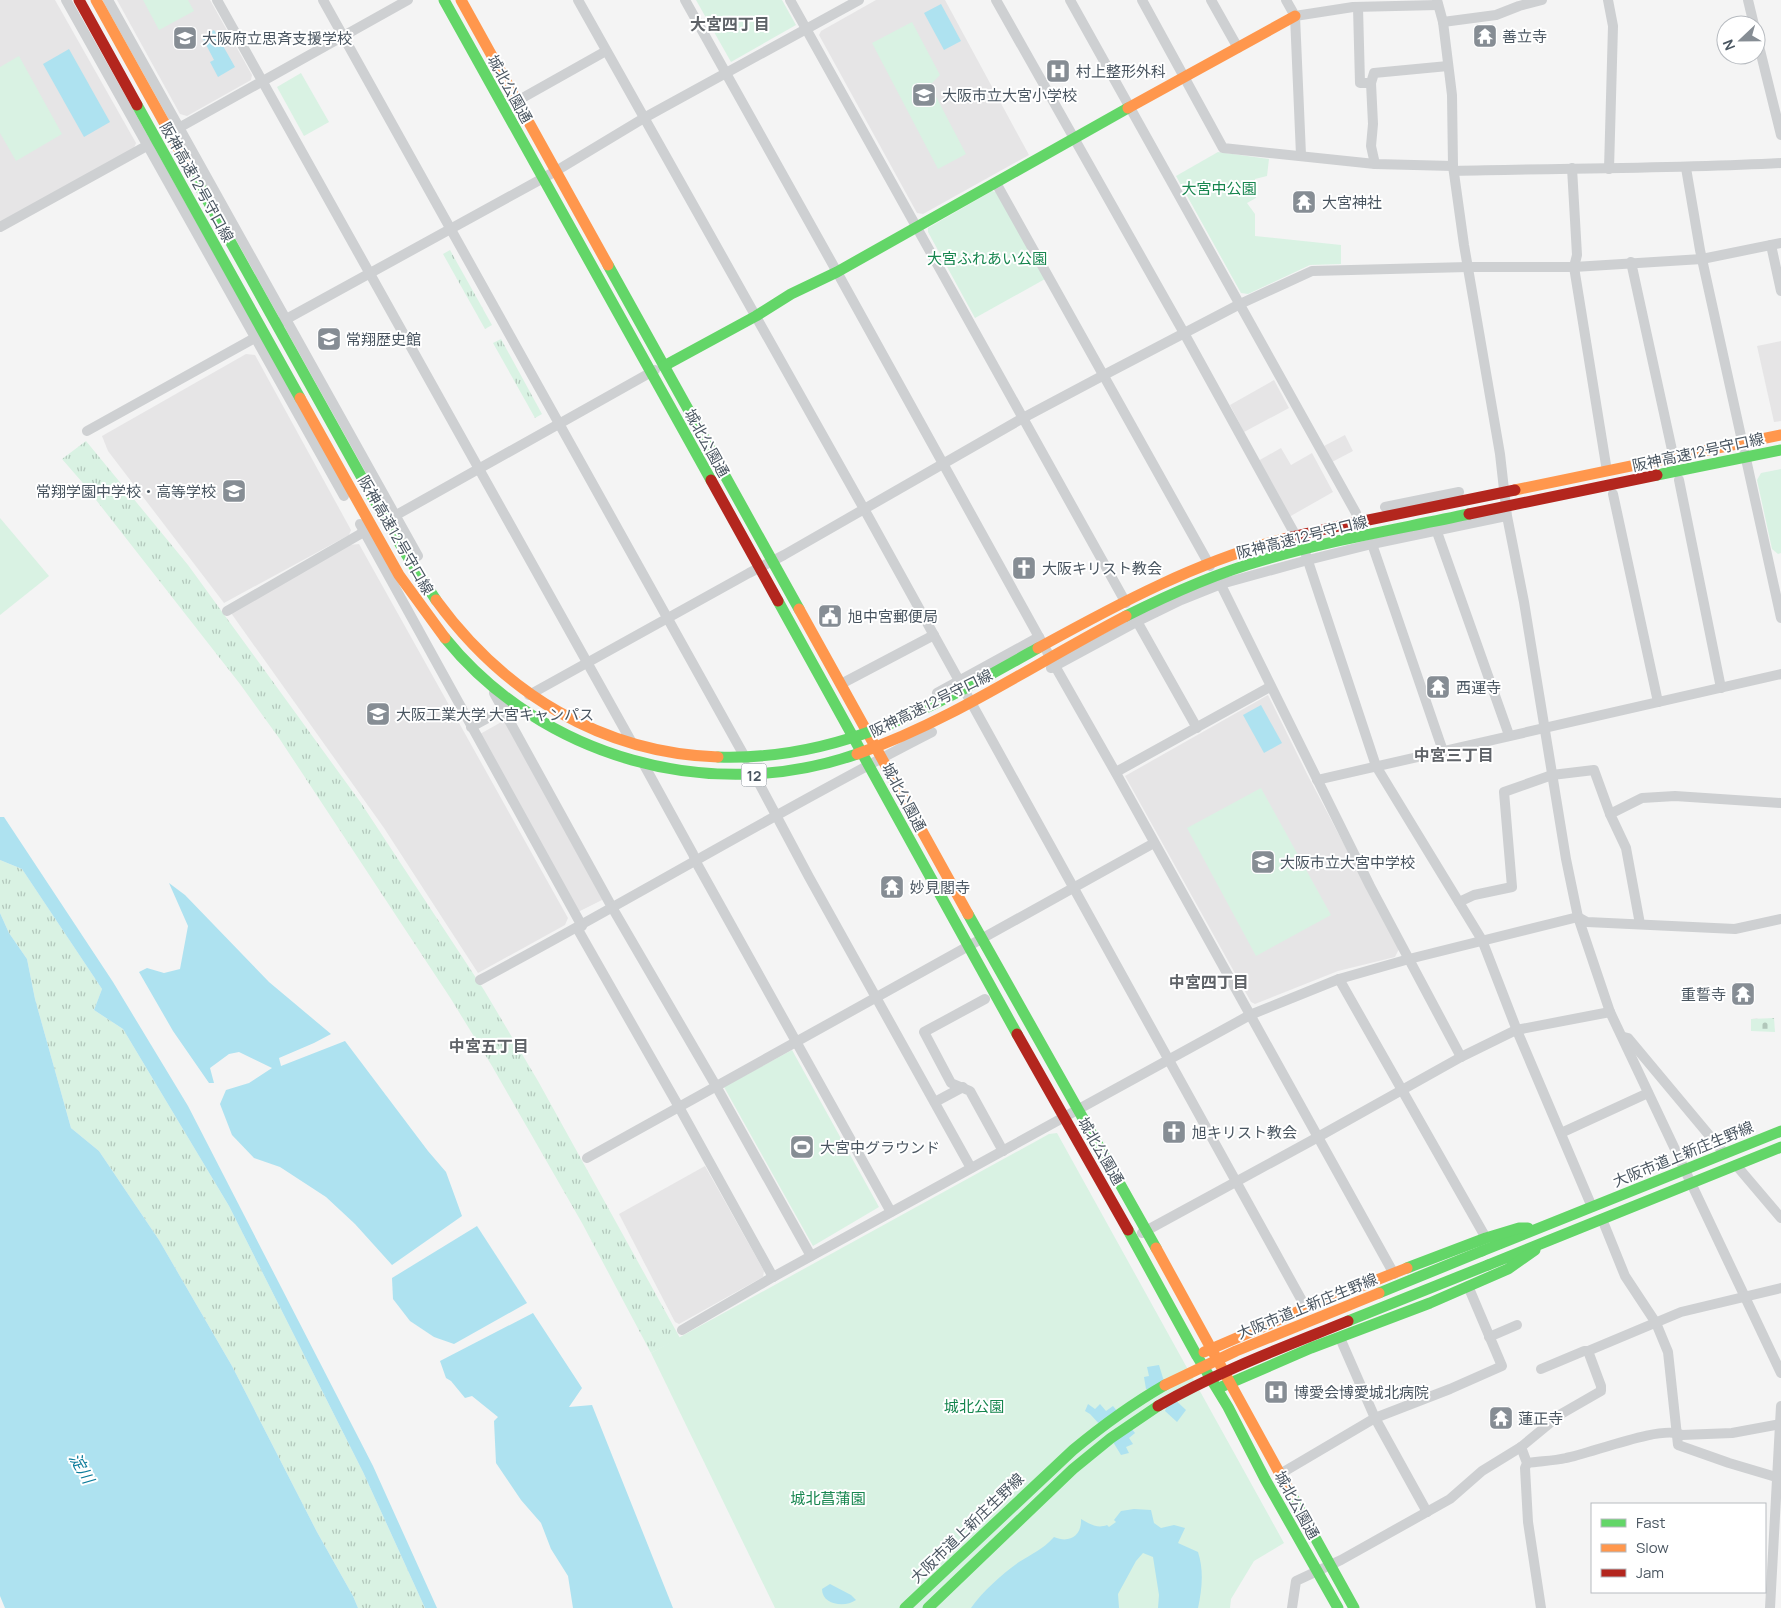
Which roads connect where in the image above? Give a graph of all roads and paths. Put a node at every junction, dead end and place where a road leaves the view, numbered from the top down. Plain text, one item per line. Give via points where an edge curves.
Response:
1 (66, 0) edge
2 (79, 0) edge
3 (96, 0) edge
4 (108, 0) edge
5 (217, 0) edge
6 (323, 0) edge
7 (408, 0) edge
8 (444, 0) edge
9 (460, 0) edge
10 (578, 0) edge
11 (684, 0) edge
12 (790, 0) edge
13 (859, 0) edge
14 (996, 0) edge
15 (1070, 0) edge
16 (1142, 0) edge
17 (1211, 0) edge
18 (1286, 0) edge
19 (1542, 0) edge
20 (1608, 0) edge
21 (1748, 0) edge
22 (1438, 2) edge
23 (1353, 5) edge
24 (1752, 15) edge
25 (1295, 16) junction
26 (1443, 22) junction
27 (806, 29) junction
28 (343, 36) junction
29 (1238, 48) junction
30 (606, 51) junction
31 (1764, 65) edge
32 (1448, 66) junction
33 (725, 74) junction
34 (1185, 77) junction
35 (263, 81) junction
36 (1371, 83) junction
37 (517, 101) junction
38 (1130, 107) junction
39 (644, 118) junction
40 (180, 127) junction
41 (1781, 135) edge
42 (1075, 138) junction
43 (147, 146) junction
44 (1301, 155) junction
45 (1781, 163) edge
46 (1375, 164) junction
47 (1572, 168) junction
48 (1686, 168) junction
49 (1454, 169) junction
50 (1609, 169) junction
51 (556, 171) junction
52 (542, 178) junction
53 (996, 183) junction
54 (0, 227) edge
55 (917, 227) junction
56 (451, 230) junction
57 (1776, 244) edge
58 (1702, 259) junction
59 (1631, 262) junction
60 (1468, 267) junction
61 (1574, 267) junction
62 (837, 272) junction
63 (371, 274) junction
64 (1781, 291) edge
65 (1240, 304) junction
66 (756, 316) junction
67 (286, 319) junction
68 (1184, 333) junction
69 (256, 337) junction
70 (664, 366) junction
71 (651, 372) junction
72 (1104, 375) junction
73 (1023, 418) junction
74 (559, 424) junction
75 (1781, 428) edge
76 (87, 431) dead end
77 (1781, 435) edge
78 (1741, 437) junction
79 (1672, 450) junction
80 (1781, 450) edge
81 (1781, 459) edge
82 (944, 465) junction
83 (1606, 465) junction
84 (1747, 466) junction
85 (479, 467) junction
86 (1679, 480) junction
87 (1503, 484) junction
88 (1612, 494) junction
89 (864, 510) junction
90 (1356, 513) junction
91 (395, 516) junction
92 (1507, 516) junction
93 (1293, 529) junction
94 (364, 532) junction
95 (1437, 532) junction
96 (1372, 544) junction
97 (1205, 557) junction
98 (1308, 560) junction
99 (772, 561) junction
100 (760, 568) junction
101 (1221, 584) junction
102 (1120, 594) junction
103 (227, 611) dead end
104 (667, 618) junction
105 (1781, 618) edge
106 (1138, 621) junction
107 (934, 635) junction
108 (1039, 637) junction
109 (588, 662) junction
110 (1055, 666) junction
111 (1781, 674) edge
112 (959, 681) junction
113 (840, 684) junction
114 (1270, 687) junction
115 (1721, 688) junction
116 (1658, 702) junction
117 (504, 709) junction
118 (976, 709) junction
119 (471, 727) junction
120 (1544, 727) junction
121 (1197, 728) junction
122 (866, 730) junction
123 (1509, 735) junction
124 (1442, 750) junction
125 (881, 758) junction
126 (869, 765) junction
127 (1376, 766) junction
128 (1116, 772) junction
129 (1552, 775) junction
130 (1317, 780) junction
131 (1781, 803) edge
132 (1610, 814) junction
133 (778, 816) junction
134 (1154, 843) junction
135 (696, 862) junction
136 (1074, 888) junction
137 (1459, 902) junction
138 (613, 909) junction
139 (1578, 916) junction
140 (1781, 919) edge
141 (1640, 924) junction
142 (580, 927) junction
143 (982, 938) junction
144 (1482, 940) junction
145 (968, 946) junction
146 (1409, 959) junction
147 (1339, 979) junction
148 (480, 980) dead end
149 (876, 997) junction
150 (985, 999) dead end
151 (1610, 1012) junction
152 (1250, 1015) junction
153 (1516, 1030) junction
154 (1621, 1035) junction
155 (796, 1042) junction
156 (1460, 1057) junction
157 (1168, 1059) junction
158 (716, 1086) junction
159 (963, 1087) junction
160 (1403, 1089) junction
161 (1648, 1093) junction
162 (935, 1102) junction
163 (679, 1107) junction
164 (1077, 1109) junction
165 (1064, 1116) junction
166 (1781, 1131) edge
167 (1561, 1133) junction
168 (1318, 1137) junction
169 (1781, 1147) edge
170 (1003, 1151) junction
171 (1724, 1153) junction
172 (587, 1158) dead end
173 (1736, 1165) junction
174 (971, 1168) junction
175 (1685, 1169) junction
176 (1237, 1182) junction
177 (1692, 1183) junction
178 (1592, 1207) junction
179 (891, 1212) junction
180 (1781, 1218) edge
181 (1602, 1219) junction
182 (1537, 1228) junction
183 (1146, 1231) junction
184 (1133, 1238) junction
185 (1486, 1238) junction
186 (1552, 1238) junction
187 (811, 1256) junction
188 (1394, 1274) junction
189 (773, 1277) junction
190 (1468, 1286) junction
191 (1781, 1288) edge
192 (1745, 1296) junction
193 (1306, 1308) junction
194 (1656, 1323) junction
195 (1517, 1325) dead end
196 (682, 1330) dead end
197 (1489, 1336) junction
198 (1340, 1338) junction
199 (1212, 1348) junction
200 (1588, 1352) junction
201 (1196, 1356) junction
202 (1541, 1369) dead end
203 (1781, 1373) edge
204 (1230, 1383) junction
205 (1216, 1389) junction
206 (1781, 1406) edge
207 (1375, 1418) junction
208 (1780, 1424) edge
209 (1676, 1432) junction
210 (1521, 1447) junction
211 (1527, 1463) junction
212 (1280, 1474) junction
213 (1779, 1477) edge
214 (1427, 1512) junction
215 (1330, 1565) junction
216 (1318, 1572) junction
217 (905, 1608) edge
218 (928, 1608) edge
219 (1292, 1608) edge
220 (1338, 1608) edge
221 (1354, 1608) edge
222 (1541, 1608) edge
223 (1770, 1608) edge

1 - 43 street
2 - 80 main road, 阪神高速12号守口線 / 12, bridge via 399,576 427,616 465,661 507,699 572,739 643,764 690,773 730,775 778,773 836,761 920,728 1146,606 1254,563 1340,540
3 - 77 main road, 阪神高速12号守口線, bridge via 381,512 413,568 441,608 477,650 517,686 542,703 600,732 646,748 690,756 755,758 844,742 921,711 1149,588 1250,549 1337,526
4 - 40 street
5 - 35 street
6 - 28 street
7 - 28 street
8 - 52 main road, 城北公園通
9 - 37 main road, 城北公園通
10 - 30 street
11 - 33 street
12 - 27 street
13 - 27 street
14 - 42 street
15 - 38 street
16 - 34 street
17 - 29 street
18 - 25 street
19 - 26 street via 1496,15
20 - 50 street via 1613,26
21 - 24 street
22 - 23 street
22 - 26 street
23 - 25 street
23 - 36 street via 1360,82
25 - 29 main road
25 - 44 street
26 - 32 street
27 - 33 street
27 - 55 street
28 - 35 street
28 - 56 street
29 - 34 main road
30 - 37 street
30 - 39 street
31 - 41 street
32 - 36 street via 1374,74
32 - 49 street
33 - 39 street
33 - 62 street
34 - 38 main road
34 - 44 street via 1223,148
35 - 40 street
35 - 63 street
36 - 46 street via 1371,146
37 - 51 main road, 城北公園通
38 - 42 main road
38 - 65 street
39 - 51 street
39 - 66 street
40 - 43 street
40 - 67 street
42 - 53 main road
42 - 68 street
43 - 54 street
43 - 69 street
44 - 46 street
45 - 48 street
46 - 49 street
47 - 49 street
47 - 50 street
47 - 61 street via 1577,255
48 - 50 street
48 - 58 street
49 - 60 street
51 - 52 street
51 - 70 main road, 城北公園通
52 - 56 street
52 - 71 main road, 城北公園通
53 - 55 main road
53 - 72 street
55 - 62 main road
55 - 73 street
56 - 63 street
56 - 74 street
57 - 58 street
57 - 64 street
58 - 59 street
58 - 78 street
59 - 61 street
59 - 79 street
60 - 61 street
60 - 65 street via 1312,271
60 - 87 street
61 - 83 street
62 - 66 main road via 791,294
62 - 82 street
63 - 67 street
63 - 85 street
65 - 68 street
65 - 90 street
66 - 70 main road
66 - 89 street
67 - 69 street
67 - 91 street
68 - 72 street
68 - 93 street
69 - 76 street
69 - 94 street
70 - 71 street
70 - 99 main road, 城北公園通
71 - 74 street
71 - 100 main road, 城北公園通
72 - 73 street
72 - 97 street
73 - 82 street
73 - 102 street
74 - 85 street
74 - 104 street
75 - 78 street
78 - 79 street
78 - 84 street
79 - 83 street
81 - 84 street
82 - 89 street
82 - 108 street
83 - 87 street
84 - 86 street
84 - 105 street
85 - 91 street
85 - 109 street
86 - 88 street
86 - 115 street
87 - 90 street
87 - 92 street
88 - 92 street
88 - 116 street
89 - 99 street
89 - 107 street
90 - 93 street
91 - 94 street
91 - 117 street
92 - 95 street
92 - 120 street
93 - 97 street
93 - 98 street
94 - 103 street
94 - 119 street
95 - 96 street
95 - 123 street
96 - 98 street
96 - 124 street
97 - 101 street
97 - 102 street
98 - 101 street
98 - 127 street
99 - 100 street
99 - 113 main road, 城北公園通
100 - 104 street
100 - 126 main road, 城北公園通
101 - 106 street
101 - 114 street
102 - 106 street
102 - 108 street
104 - 109 street
104 - 133 street
106 - 110 street
106 - 121 street
107 - 112 street
107 - 113 street
108 - 110 street
108 - 112 street
109 - 117 street
109 - 135 street
110 - 118 street
110 - 128 street
111 - 115 street
112 - 118 street
112 - 122 street
113 - 122 main road, 城北公園通
114 - 121 street
114 - 130 street
115 - 116 street
116 - 120 street
117 - 119 street
117 - 138 street
118 - 125 street
118 - 136 street
119 - 142 street
120 - 123 street
120 - 129 street
121 - 128 street
122 - 125 main road, 城北公園通
123 - 124 street
124 - 127 street
125 - 126 street
125 - 143 main road, 城北公園通
126 - 133 street
126 - 145 main road, 城北公園通
127 - 130 street
127 - 137 street
128 - 134 street
129 - 132 street via 1594,770
129 - 137 street via 1504,792 1512,887 1474,895
129 - 139 street
130 - 146 street
131 - 132 street via 1675,796 1642,798
132 - 141 street via 1626,848
133 - 135 street
133 - 149 street
134 - 136 street
134 - 152 street
135 - 138 street
135 - 155 street
136 - 143 street
136 - 157 street
137 - 144 street
138 - 142 street
138 - 158 street
139 - 141 street via 1588,922
139 - 144 street
139 - 151 street
140 - 141 street via 1735,929
142 - 148 street
142 - 163 street
143 - 145 street
143 - 164 main road, 城北公園通
144 - 146 street
144 - 153 street
145 - 149 street
145 - 165 main road, 城北公園通
146 - 147 street
146 - 156 street
147 - 152 street
147 - 160 street
149 - 155 street
149 - 162 street
150 - 159 street via 924,1032 951,1083
151 - 153 street
151 - 154 street
152 - 157 street
152 - 168 street
153 - 156 street
153 - 167 street
154 - 161 street
154 - 171 street via 1628,1038
155 - 158 street
155 - 179 street
156 - 160 street
157 - 164 street
157 - 176 street
158 - 163 street
158 - 187 street
159 - 162 street
159 - 170 street via 970,1091
160 - 168 street
160 - 185 street
161 - 167 street
161 - 175 street
162 - 174 street
163 - 172 street
163 - 189 street
164 - 165 street
164 - 183 main road, 城北公園通
165 - 170 street
165 - 184 main road, 城北公園通
166 - 171 main road, 大阪市道上新庄生野線
167 - 178 street
168 - 176 street
168 - 188 street
169 - 173 main road, 大阪市道上新庄生野線
170 - 174 street
171 - 175 main road, 大阪市道上新庄生野線
173 - 177 main road, 大阪市道上新庄生野線
173 - 180 street
174 - 179 street
175 - 177 street
175 - 178 main road, 大阪市道上新庄生野線
176 - 183 street
176 - 193 street
177 - 181 main road, 大阪市道上新庄生野線
177 - 192 street
178 - 182 main road, 大阪市道上新庄生野線
179 - 187 street
181 - 186 main road, 大阪市道上新庄生野線
181 - 194 street via 1625,1276
182 - 185 main road via 1519,1228
182 - 217 main road, 大阪市道上新庄生野線, bridge via 1236,1351 1180,1377 1134,1404 1102,1426 1047,1474
183 - 184 street
183 - 199 main road, 城北公園通
184 - 201 main road, 城北公園通
185 - 188 main road
186 - 190 main road via 1508,1269
186 - 218 main road, 大阪市道上新庄生野線, bridge via 1242,1364 1149,1412 1074,1469
187 - 189 street
188 - 193 main road
189 - 196 street
190 - 197 street
190 - 198 main road
191 - 192 street
192 - 194 street via 1681,1312
192 - 203 street
193 - 199 main road
194 - 200 street
194 - 209 street via 1668,1352
195 - 197 street
197 - 207 street via 1502,1366
198 - 204 main road
198 - 207 street
199 - 201 main road
199 - 204 main road, 城北公園通
200 - 202 street
200 - 210 street via 1601,1391 1561,1414
201 - 205 main road, 城北公園通
204 - 205 main road
204 - 212 main road, 城北公園通
205 - 216 main road, 城北公園通
206 - 208 street
207 - 212 street
207 - 214 street
208 - 209 street via 1732,1433 1682,1435
208 - 213 street
209 - 211 street via 1647,1436 1568,1458
209 - 213 street via 1678,1445
210 - 211 street
210 - 214 street
211 - 222 street via 1528,1522
212 - 215 main road, 城北公園通
213 - 223 street
214 - 215 street
215 - 216 street
215 - 221 main road, 城北公園通
216 - 219 street via 1296,1581
216 - 220 main road, 城北公園通

